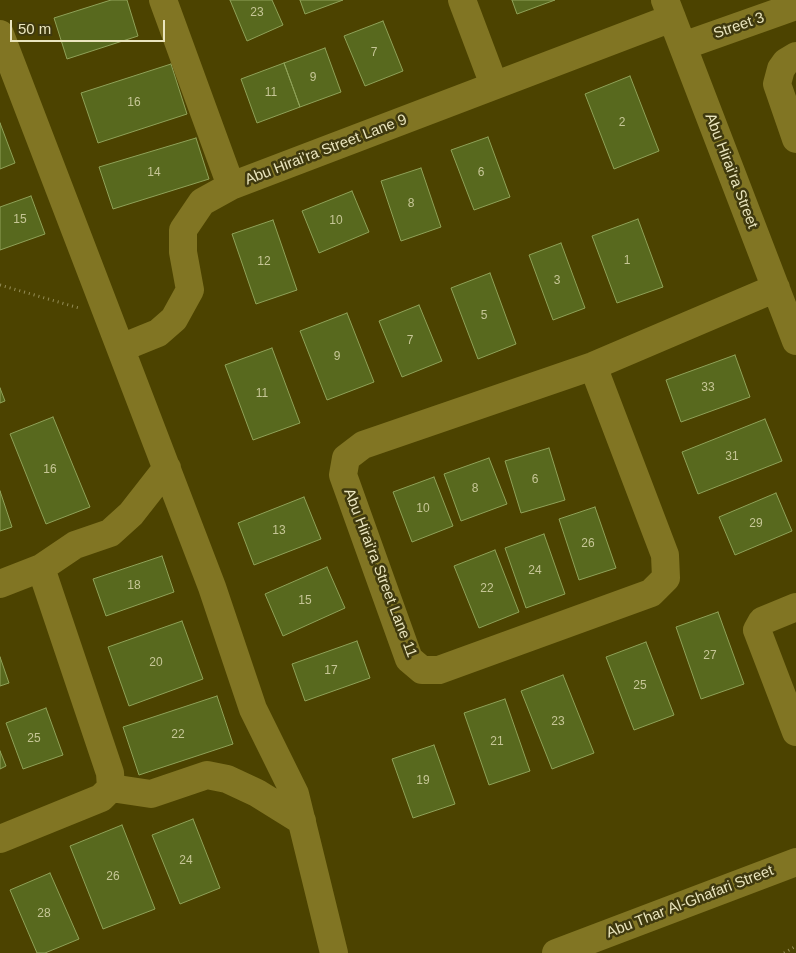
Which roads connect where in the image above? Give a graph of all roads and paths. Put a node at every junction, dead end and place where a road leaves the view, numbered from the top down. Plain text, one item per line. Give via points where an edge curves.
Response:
1 (163, 0) edge
2 (462, 0) edge
3 (796, 6) edge
4 (669, 9) edge
5 (0, 34) edge
6 (683, 46) junction
7 (796, 56) edge
8 (494, 85) junction
9 (796, 139) edge
10 (231, 186) junction
11 (0, 285) edge
12 (776, 288) junction
13 (108, 316) junction
14 (796, 341) edge
15 (120, 348) junction
16 (593, 366) junction
17 (167, 468) junction
18 (41, 568) junction
19 (0, 584) edge
20 (796, 607) edge
21 (796, 732) edge
22 (111, 788) junction
23 (302, 821) junction
24 (0, 839) edge
25 (796, 862) edge
26 (796, 946) edge
27 (334, 953) edge
28 (556, 953) edge
29 (784, 953) edge

1 - 10 street, Abu Hirai'ra Street Lane 9
2 - 8 street
3 - 6 street, Street 3
4 - 6 street, Abu Hirai'ra Street
4 - 8 street, Abu Hirai'ra Street Lane 9
5 - 13 street
6 - 12 street, Abu Hirai'ra Street
7 - 9 street via 780,69 777,84
8 - 10 street, Abu Hirai'ra Street Lane 9
10 - 15 street via 202,202 182,230 190,290 174,319 158,332
11 - 13 path
12 - 14 street, Abu Hirai'ra Street
12 - 16 street, Abu Hirai'ra Street Lane 11
13 - 15 street
15 - 17 street
16 - 16 street, Abu Hirai'ra Street Lane 11 via 363,445 346,458 343,475 409,658 422,670 439,670 651,593 666,578 665,554
17 - 18 street via 131,514 110,533 75,545
17 - 23 street via 212,586 253,709 295,794
18 - 19 street
18 - 22 street via 110,773
20 - 21 street via 762,621 758,630
22 - 23 street via 150,794 208,775 228,779 257,793
22 - 24 street via 101,798
23 - 27 street
25 - 28 street, Abu Thar Al-Ghafari Street
26 - 29 path

